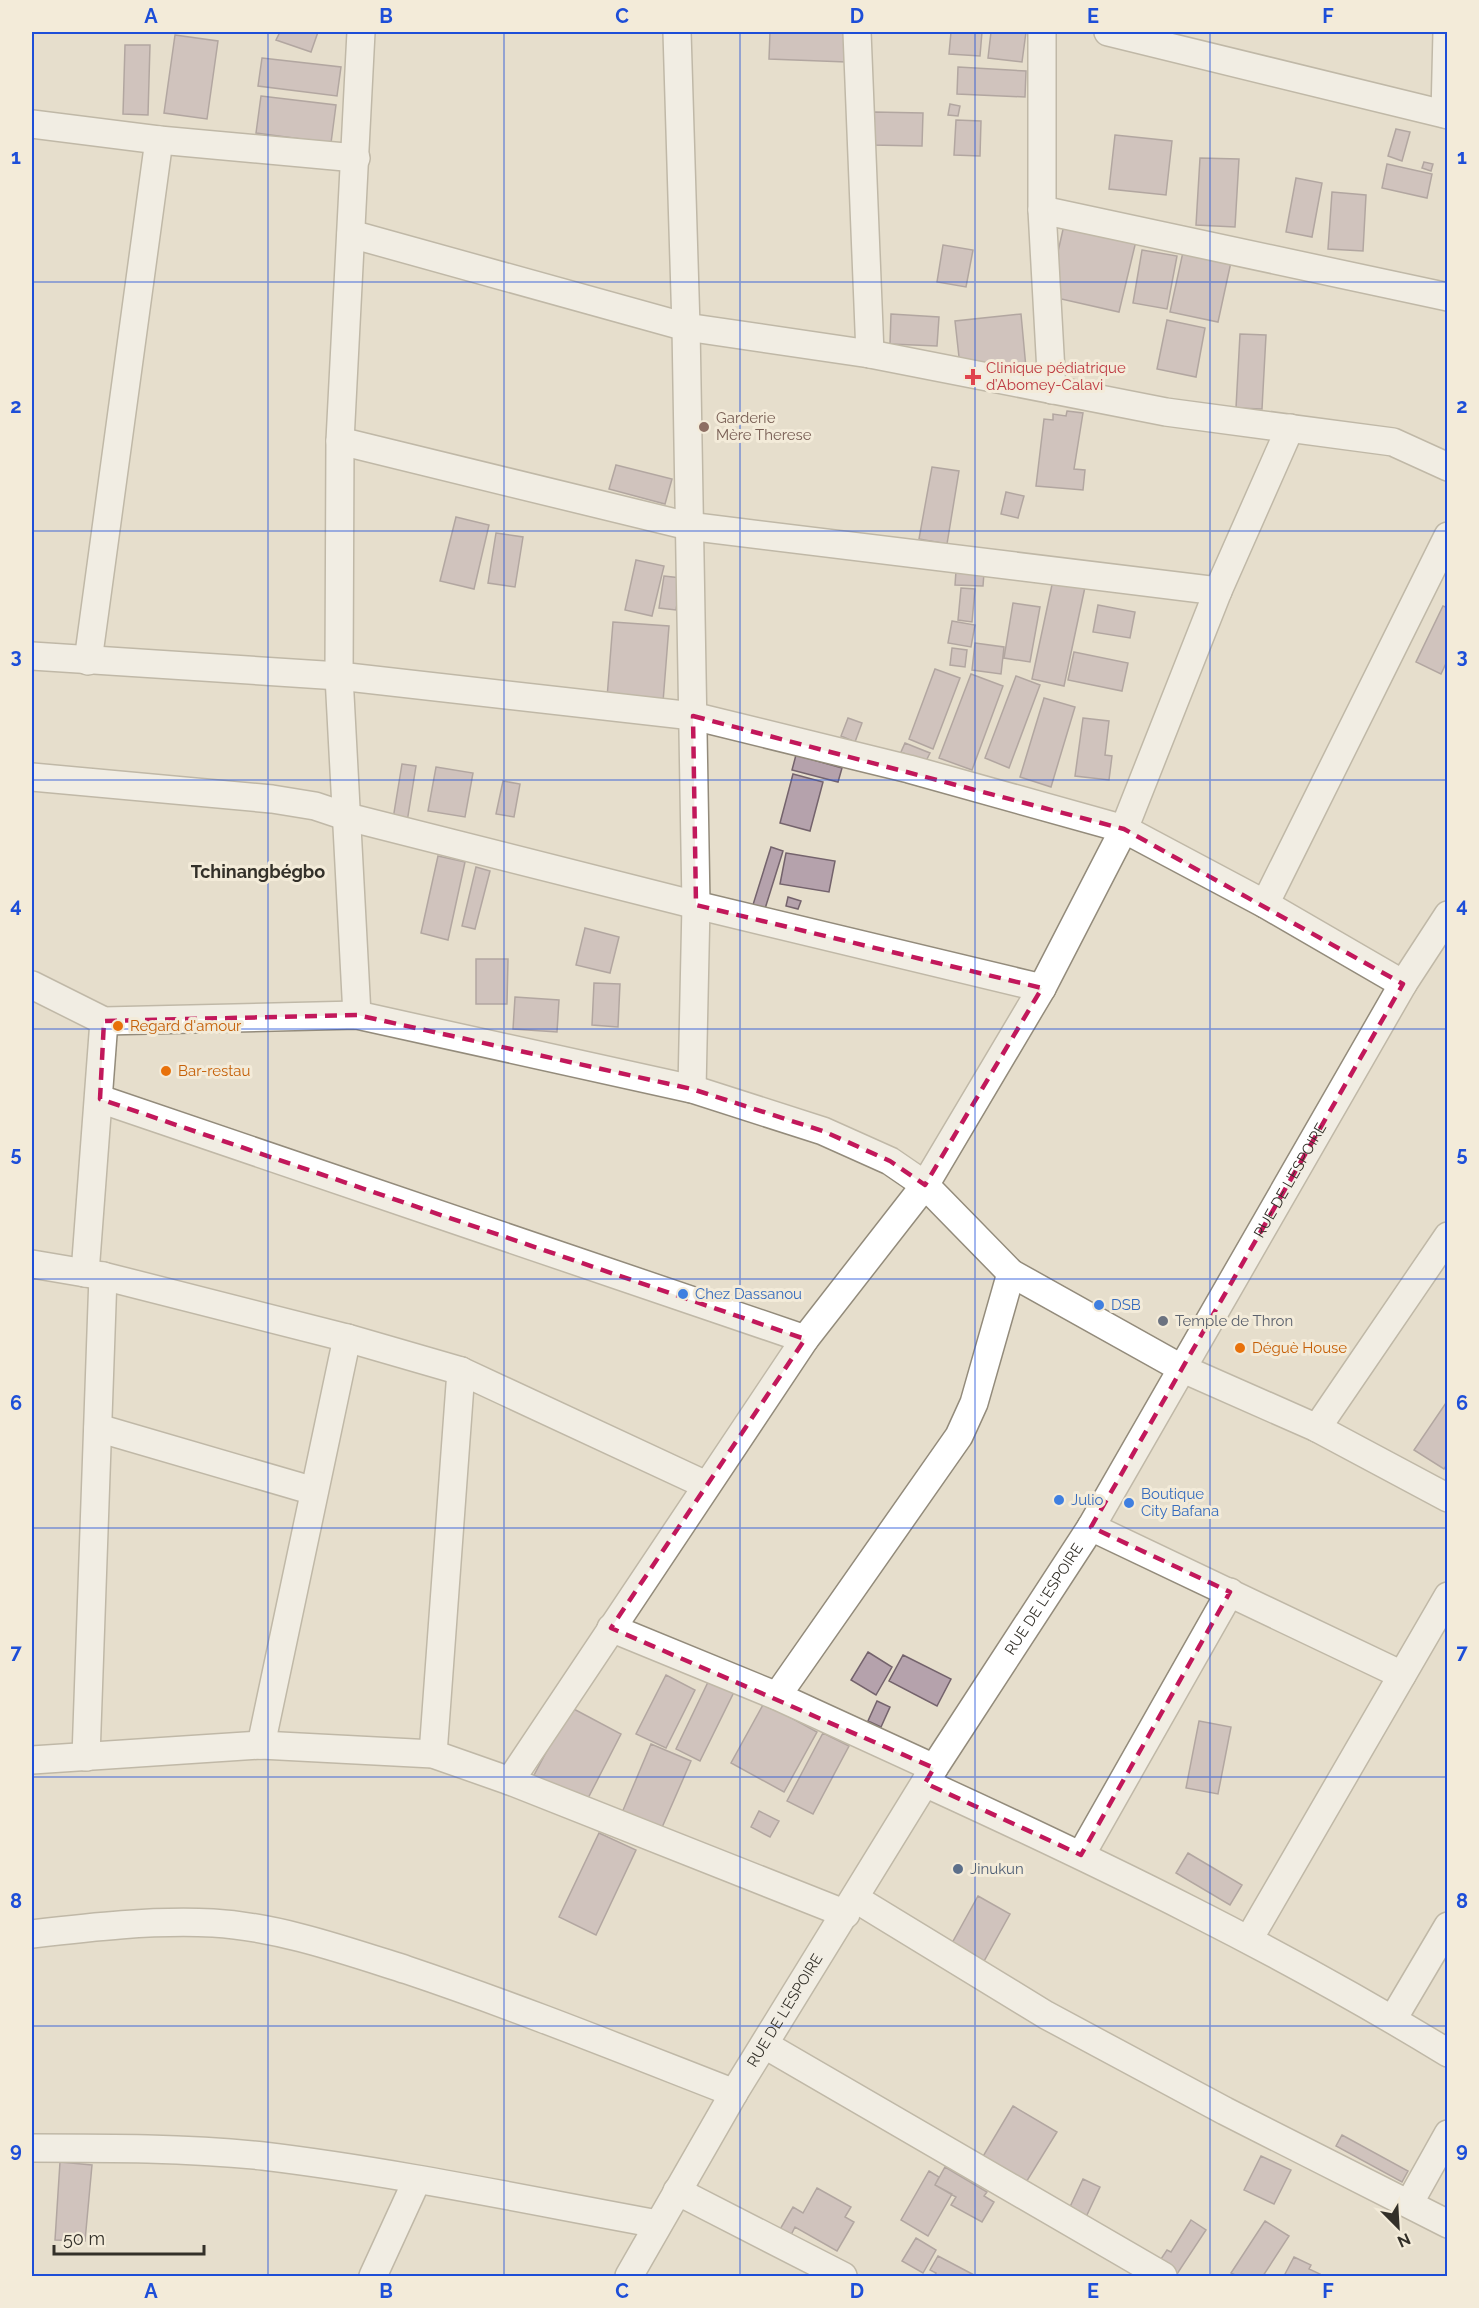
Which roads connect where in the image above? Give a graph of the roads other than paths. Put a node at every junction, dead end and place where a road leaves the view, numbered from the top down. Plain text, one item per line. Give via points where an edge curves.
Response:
1 (361, 32) edge
2 (676, 32) edge
3 (857, 32) edge
4 (1042, 32) edge
5 (1108, 32) edge
6 (1447, 32) edge
7 (1206, 42) edge
8 (1446, 115) edge
9 (32, 124) edge
10 (159, 140) junction
11 (356, 158) junction
12 (1042, 210) junction
13 (351, 234) junction
14 (1448, 297) edge
15 (686, 327) junction
16 (870, 354) junction
17 (1052, 390) junction
18 (1290, 428) junction
19 (340, 441) junction
20 (1448, 467) edge
21 (688, 526) junction
22 (1448, 536) edge
23 (1218, 591) junction
24 (32, 656) edge
25 (87, 661) junction
26 (339, 676) junction
27 (693, 716) junction
28 (32, 777) edge
29 (348, 817) junction
30 (1124, 829) junction
31 (1265, 904) junction
32 (696, 905) junction
33 (1448, 915) edge
34 (1403, 984) junction
35 (32, 985) edge
36 (1042, 988) junction
37 (357, 1015) junction
38 (104, 1021) junction
39 (692, 1089) junction
40 (100, 1099) junction
41 (925, 1185) junction
42 (1448, 1236) edge
43 (32, 1264) edge
44 (1011, 1273) junction
45 (94, 1275) junction
46 (347, 1338) junction
47 (805, 1339) junction
48 (1181, 1368) junction
49 (461, 1371) junction
50 (98, 1428) junction
51 (1317, 1428) junction
52 (706, 1485) junction
53 (314, 1491) junction
54 (1448, 1498) edge
55 (1091, 1527) junction
56 (1230, 1592) junction
57 (1448, 1596) edge
58 (611, 1628) junction
59 (1402, 1675) junction
60 (777, 1696) junction
61 (261, 1745) junction
62 (433, 1754) junction
63 (86, 1756) junction
64 (32, 1760) edge
65 (930, 1775) junction
66 (510, 1781) junction
67 (1081, 1854) junction
68 (851, 1906) junction
69 (1448, 1926) edge
70 (32, 1934) edge
71 (1249, 1939) junction
72 (1393, 2019) junction
73 (765, 2045) junction
74 (1448, 2053) edge
75 (734, 2093) junction
76 (1448, 2134) edge
77 (32, 2148) edge
78 (417, 2180) junction
79 (677, 2191) junction
80 (1410, 2202) junction
81 (658, 2224) junction
82 (1448, 2224) edge
83 (842, 2276) edge
84 (373, 2277) edge
85 (629, 2277) edge
86 (1163, 2277) edge

1 - 11 street
2 - 15 street
3 - 16 street
4 - 12 street
5 - 7 street
6 - 8 street
7 - 8 street
9 - 10 street
10 - 11 street
10 - 25 street
11 - 13 street
12 - 14 street
12 - 17 street
13 - 15 street
13 - 19 street
15 - 16 street
15 - 21 street
16 - 17 street
17 - 18 street via 1166,412
18 - 20 street via 1393,442
18 - 23 street
19 - 21 street
19 - 26 street
21 - 23 street
21 - 27 street
22 - 31 street
23 - 30 street
24 - 25 street
25 - 26 street
26 - 27 street
26 - 29 street
27 - 30 street via 909,769
27 - 32 street
28 - 29 street via 272,799 315,806
29 - 32 street
29 - 37 street
30 - 31 street
30 - 36 street
31 - 34 street
32 - 36 street
32 - 39 street
33 - 34 street, RUE DE L'ESPOIRE
34 - 48 street, RUE DE L'ESPOIRE
35 - 38 street
36 - 41 street
37 - 38 street
37 - 39 street
38 - 40 street
39 - 41 street via 823,1131 891,1161
40 - 45 street
40 - 47 street
41 - 44 street
41 - 47 street
42 - 51 street
43 - 45 street
44 - 48 street
44 - 60 street via 974,1403 959,1436
45 - 46 street
45 - 50 street
46 - 49 street
46 - 53 street
47 - 52 street
48 - 51 street
48 - 55 street, RUE DE L'ESPOIRE
49 - 52 street
49 - 62 street
50 - 53 street
50 - 63 street
51 - 54 street
52 - 58 street
53 - 61 street
55 - 56 street
55 - 65 street, RUE DE L'ESPOIRE
56 - 59 street
56 - 67 street
57 - 59 street
58 - 60 street
58 - 66 street
59 - 71 street
60 - 65 street
61 - 62 street
61 - 63 street
62 - 66 street
63 - 64 street
65 - 67 street
65 - 68 street, RUE DE L'ESPOIRE
66 - 68 street
67 - 71 street
68 - 73 street, RUE DE L'ESPOIRE
68 - 80 street via 1225,2111
69 - 72 street
70 - 75 street via 146,1922 215,1923 276,1932 337,1947 480,1995
71 - 72 street
72 - 74 street
73 - 75 street, RUE DE L'ESPOIRE
73 - 86 street
75 - 79 street, RUE DE L'ESPOIRE
76 - 80 street
77 - 78 street via 261,2156
78 - 81 street
78 - 84 street
79 - 81 street, RUE DE L'ESPOIRE
79 - 83 street
80 - 82 street
81 - 85 street, RUE DE L'ESPOIRE

